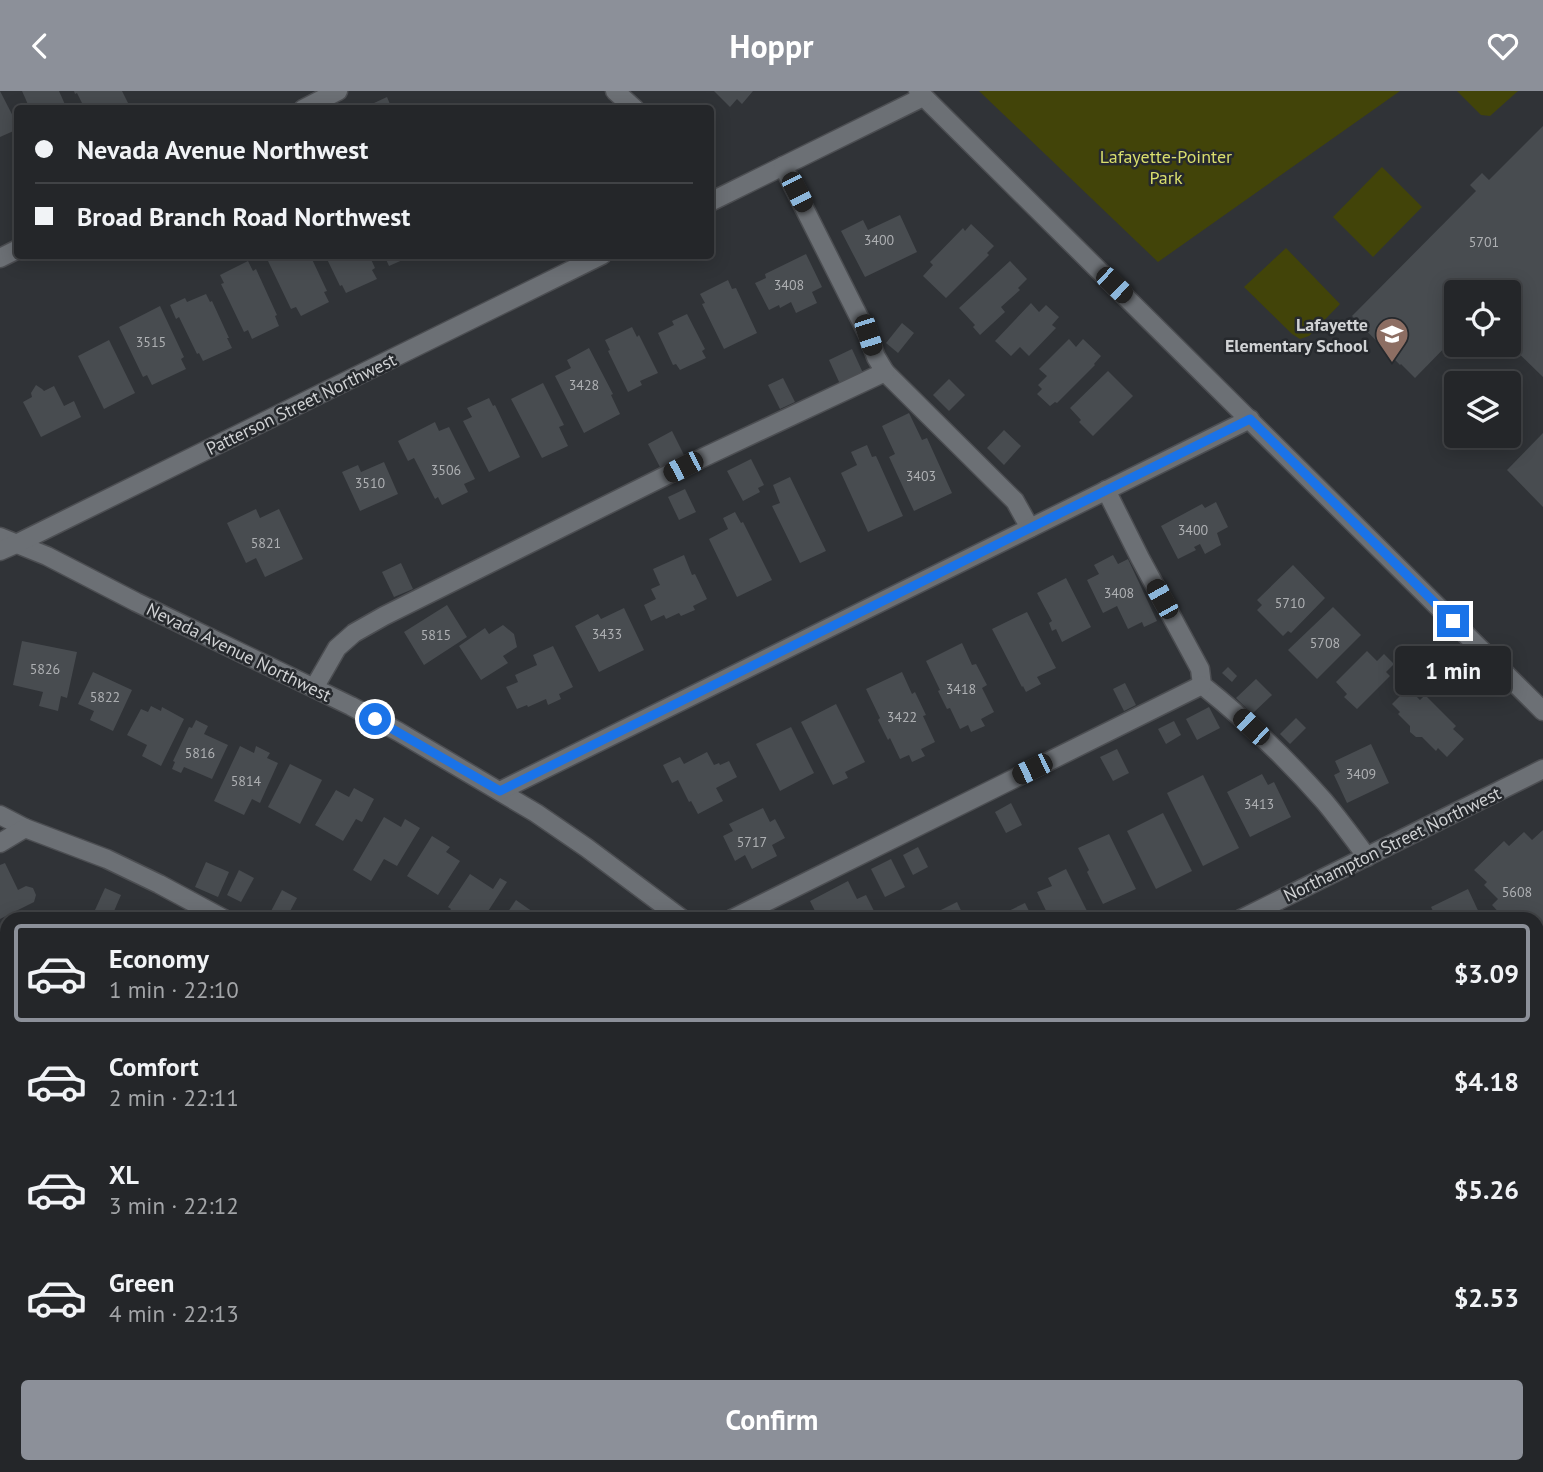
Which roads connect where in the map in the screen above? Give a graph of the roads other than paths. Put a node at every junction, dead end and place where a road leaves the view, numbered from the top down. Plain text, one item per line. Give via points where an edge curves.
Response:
1 (338, 91) edge
2 (615, 91) edge
3 (921, 94) edge
4 (311, 105) edge
5 (631, 105) edge
6 (783, 166) junction
7 (714, 200) edge
8 (594, 259) edge
9 (885, 372) junction
10 (1250, 419) junction
11 (1106, 490) junction
12 (1030, 528) junction
13 (5, 544) edge
14 (1202, 685) junction
15 (314, 688) junction
16 (1543, 711) edge
17 (1543, 769) edge
18 (500, 791) junction
19 (0, 815) edge
20 (25, 828) junction
21 (0, 843) edge
22 (1367, 857) junction
23 (210, 912) edge
24 (673, 912) edge
25 (746, 912) edge
26 (1255, 912) edge

1 - 4 street
2 - 5 street
3 - 6 street
3 - 10 street
6 - 7 street
6 - 9 street
8 - 13 street, Patterson Street Northwest
9 - 12 street via 1015,501
9 - 15 street via 384,616 337,648
10 - 11 street
10 - 16 street
11 - 12 street
11 - 14 street via 1200,669
12 - 18 street
13 - 15 street, Nevada Avenue Northwest via 47,556
14 - 22 street via 1281,755
14 - 25 street
15 - 18 street, Nevada Avenue Northwest
17 - 22 street, Northampton Street Northwest
18 - 24 street, Nevada Avenue Northwest
19 - 20 street
20 - 21 street
20 - 23 street via 107,859
22 - 26 street, Northampton Street Northwest

